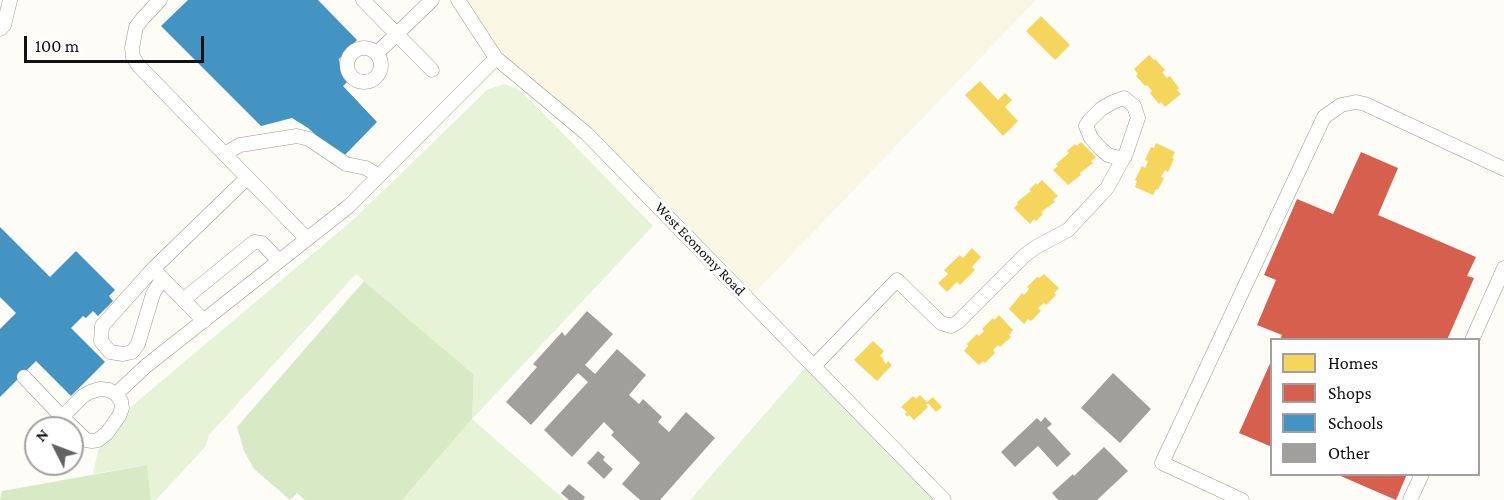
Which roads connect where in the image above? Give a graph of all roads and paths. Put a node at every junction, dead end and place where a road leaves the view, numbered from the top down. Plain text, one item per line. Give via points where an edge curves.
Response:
1 (10, 0) edge
2 (160, 0) edge
3 (363, 0) edge
4 (432, 0) edge
5 (458, 0) edge
6 (0, 29) edge
7 (396, 34) junction
8 (376, 53) dead end
9 (496, 58) junction
10 (432, 70) dead end
11 (224, 154) junction
12 (1123, 159) dead end
13 (1504, 169) edge
14 (379, 176) junction
15 (247, 177) junction
16 (307, 239) junction
17 (279, 261) junction
18 (1504, 268) edge
19 (158, 274) junction
20 (183, 300) junction
21 (204, 321) junction
22 (1472, 338) edge
23 (814, 366) junction
24 (24, 377) dead end
25 (116, 394) junction
26 (61, 416) edge
27 (63, 416) edge
28 (84, 438) edge
29 (1421, 476) edge
30 (944, 500) edge
31 (1242, 500) edge
32 (1410, 500) edge

1 - 6 street
2 - 11 street via 136,27 134,57
3 - 7 street
4 - 7 street
5 - 9 street, West Economy Road
7 - 8 street
7 - 10 street
9 - 14 street
9 - 23 street, West Economy Road via 587,134
11 - 14 street via 240,145 297,136 309,139 346,165 366,168
11 - 15 street
12 - 23 street via 1107,188 1076,223 1025,255 958,322 951,326 941,323 897,280
13 - 31 street via 1365,104 1341,105 1324,117 1162,463
14 - 16 street
15 - 16 street
15 - 19 street
16 - 17 street
17 - 20 street via 262,243 254,242
17 - 21 street
18 - 22 street
19 - 19 street via 138,344 132,352 110,352 100,341 102,326
19 - 20 street
20 - 21 street
21 - 25 street
23 - 30 street, West Economy Road
24 - 26 street
25 - 27 street via 100,389 90,392
25 - 28 street via 122,408 119,416 98,440
29 - 32 street

